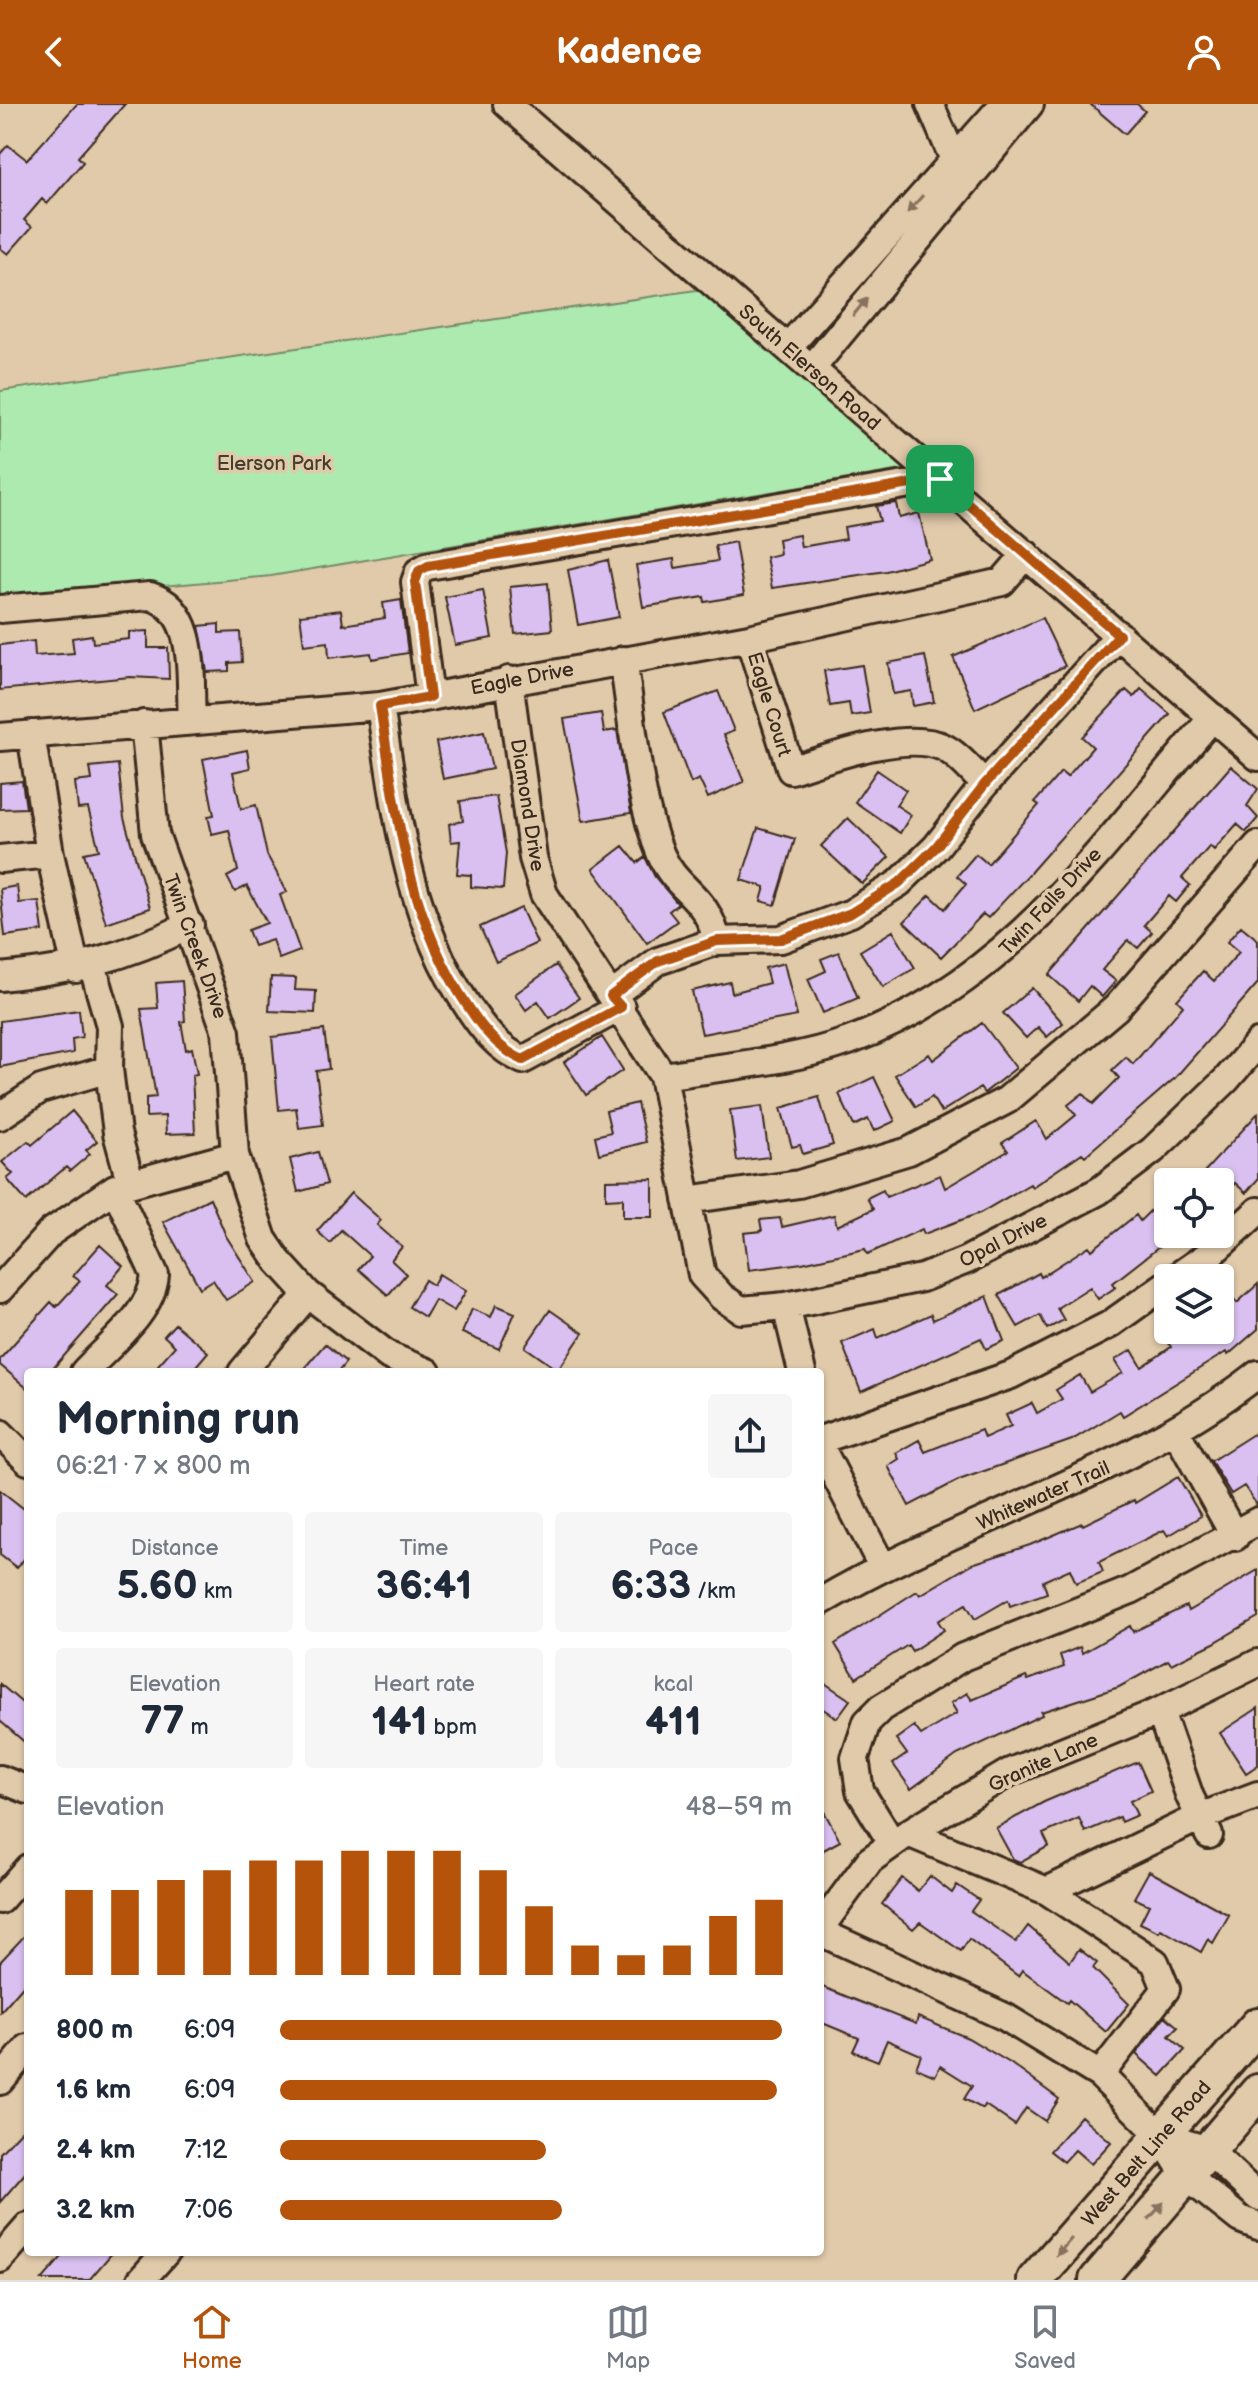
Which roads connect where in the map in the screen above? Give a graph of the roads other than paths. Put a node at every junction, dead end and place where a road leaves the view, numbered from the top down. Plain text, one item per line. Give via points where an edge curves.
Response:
1 (507, 104) edge
2 (930, 104) edge
3 (1004, 104) edge
4 (1030, 104) edge
5 (983, 114) edge
6 (954, 160) junction
7 (788, 347) junction
8 (812, 368) junction
9 (940, 479) junction
10 (1026, 554) junction
11 (0, 609) edge
12 (1119, 635) junction
13 (749, 638) junction
14 (623, 660) junction
15 (509, 680) junction
16 (430, 697) junction
17 (380, 706) junction
18 (1213, 717) junction
19 (192, 721) junction
20 (144, 724) junction
21 (31, 734) junction
22 (0, 737) edge
23 (1258, 757) edge
24 (985, 784) junction
25 (1258, 845) edge
26 (50, 854) junction
27 (0, 859) edge
28 (190, 925) junction
29 (717, 941) junction
30 (84, 967) junction
31 (0, 977) edge
32 (616, 1002) junction
33 (1258, 1043) edge
34 (109, 1069) junction
35 (663, 1076) junction
36 (0, 1116) edge
37 (235, 1155) junction
38 (123, 1185) junction
39 (687, 1200) junction
40 (1258, 1211) edge
41 (1195, 1264) edge
42 (702, 1275) joint
43 (0, 1289) edge
44 (1154, 1293) edge
45 (308, 1294) junction
46 (786, 1306) junction
47 (392, 1366) edge
48 (88, 1368) edge
49 (245, 1368) edge
50 (801, 1368) edge
51 (1258, 1374) edge
52 (1176, 1431) junction
53 (824, 1439) edge
54 (824, 1454) edge
55 (1258, 1521) edge
56 (1235, 1537) junction
57 (882, 1566) junction
58 (824, 1600) edge
59 (1258, 1663) edge
60 (1160, 1711) junction
61 (0, 1779) edge
62 (24, 1788) edge
63 (1258, 1795) edge
64 (1204, 1826) junction
65 (900, 1838) junction
66 (24, 1873) edge
67 (1047, 1891) junction
68 (0, 1900) edge
69 (824, 1924) edge
70 (824, 1932) edge
71 (1258, 2025) edge
72 (24, 2053) edge
73 (1100, 2075) junction
74 (0, 2081) edge
75 (1258, 2092) edge
76 (1161, 2136) junction
77 (1208, 2150) junction
78 (1186, 2176) junction
79 (1258, 2197) edge
80 (1258, 2226) edge
81 (24, 2232) edge
82 (162, 2256) edge
83 (0, 2259) edge
84 (141, 2280) edge
85 (1035, 2280) edge
86 (1097, 2280) edge

1 - 7 street, South Elerson Road
2 - 6 street
3 - 5 street
8 -> 4 street
5 - 6 street
6 -> 7 street
7 - 8 street, South Elerson Road
8 - 9 street, South Elerson Road
9 - 10 street, South Elerson Road
9 - 16 street via 428,566 415,582
10 - 12 street, South Elerson Road
10 - 13 street, Eagle Drive via 1002,582
11 - 19 street via 150,596 164,600 186,628
12 - 18 street, South Elerson Road
12 - 24 street
13 - 14 street, Eagle Drive
13 - 24 street, Eagle Court via 791,770 839,755 925,742 945,748
14 - 15 street, Eagle Drive
14 - 29 street via 650,825 662,858 705,906
15 - 16 street, Eagle Drive
15 - 32 street, Diamond Drive via 533,858 544,894
16 - 17 street, Eagle Drive
17 - 19 street, Eagle Drive
17 - 32 street via 412,884 435,949 478,1022 503,1051 523,1060
18 - 23 street, South Elerson Road
18 - 35 street, Twin Falls Drive via 1047,910 1000,955 933,1003 824,1048
19 - 20 street, Eagle Drive
20 - 21 street, Eagle Drive
20 - 28 street, Twin Creek Drive via 155,834
21 - 22 street, Eagle Drive
21 - 26 street
24 - 29 street via 936,847 899,883 851,913 781,939
25 - 39 street via 1116,1008 1007,1100 909,1151 799,1184
26 - 27 street
26 - 30 street
28 - 30 street via 141,950
28 - 37 street, Twin Creek Drive via 226,1032
29 - 32 street via 658,961
30 - 31 street
30 - 34 street via 110,1026
32 - 35 street, Diamond Drive
33 - 46 street, Opal Drive via 1153,1150 1099,1191 922,1278
34 - 36 street via 41,1089
34 - 38 street
35 - 39 street, Diamond Drive
37 - 38 street
37 - 45 street, Twin Creek Drive via 263,1239
38 - 43 street via 51,1232
38 - 48 street via 155,1275 154,1290
39 - 42 street, Diamond Drive
40 - 41 street
42 - 46 street, Opal Drive via 741,1310
44 - 53 street via 1109,1325 1011,1375
45 - 47 street, Twin Creek Drive
45 - 49 street
46 - 50 street
51 - 52 street, Whitewater Trail
52 - 56 street
52 - 57 street, Whitewater Trail via 1093,1474
54 - 57 street
55 - 56 street
56 - 65 street via 1131,1590 963,1657 881,1708 867,1722 855,1758 860,1791
57 - 58 street, Whitewater Trail
59 - 60 street, Granite Lane
60 - 64 street
60 - 65 street, Granite Lane via 1010,1772
61 - 62 street
63 - 64 street
64 - 67 street
65 - 67 street
65 - 69 street, Granite Lane via 870,1860
66 - 68 street
67 - 73 street via 1155,1962 1166,1989
70 - 73 street via 1005,2017
71 - 76 main road, West Belt Line Road
72 - 74 street
73 - 76 street
75 - 77 main road
76 - 77 street
76 - 78 street
76 -> 85 main road, West Belt Line Road
77 - 78 main road
77 - 79 street
78 - 80 street via 1240,2219
86 -> 78 main road
81 - 83 street
82 - 84 street

